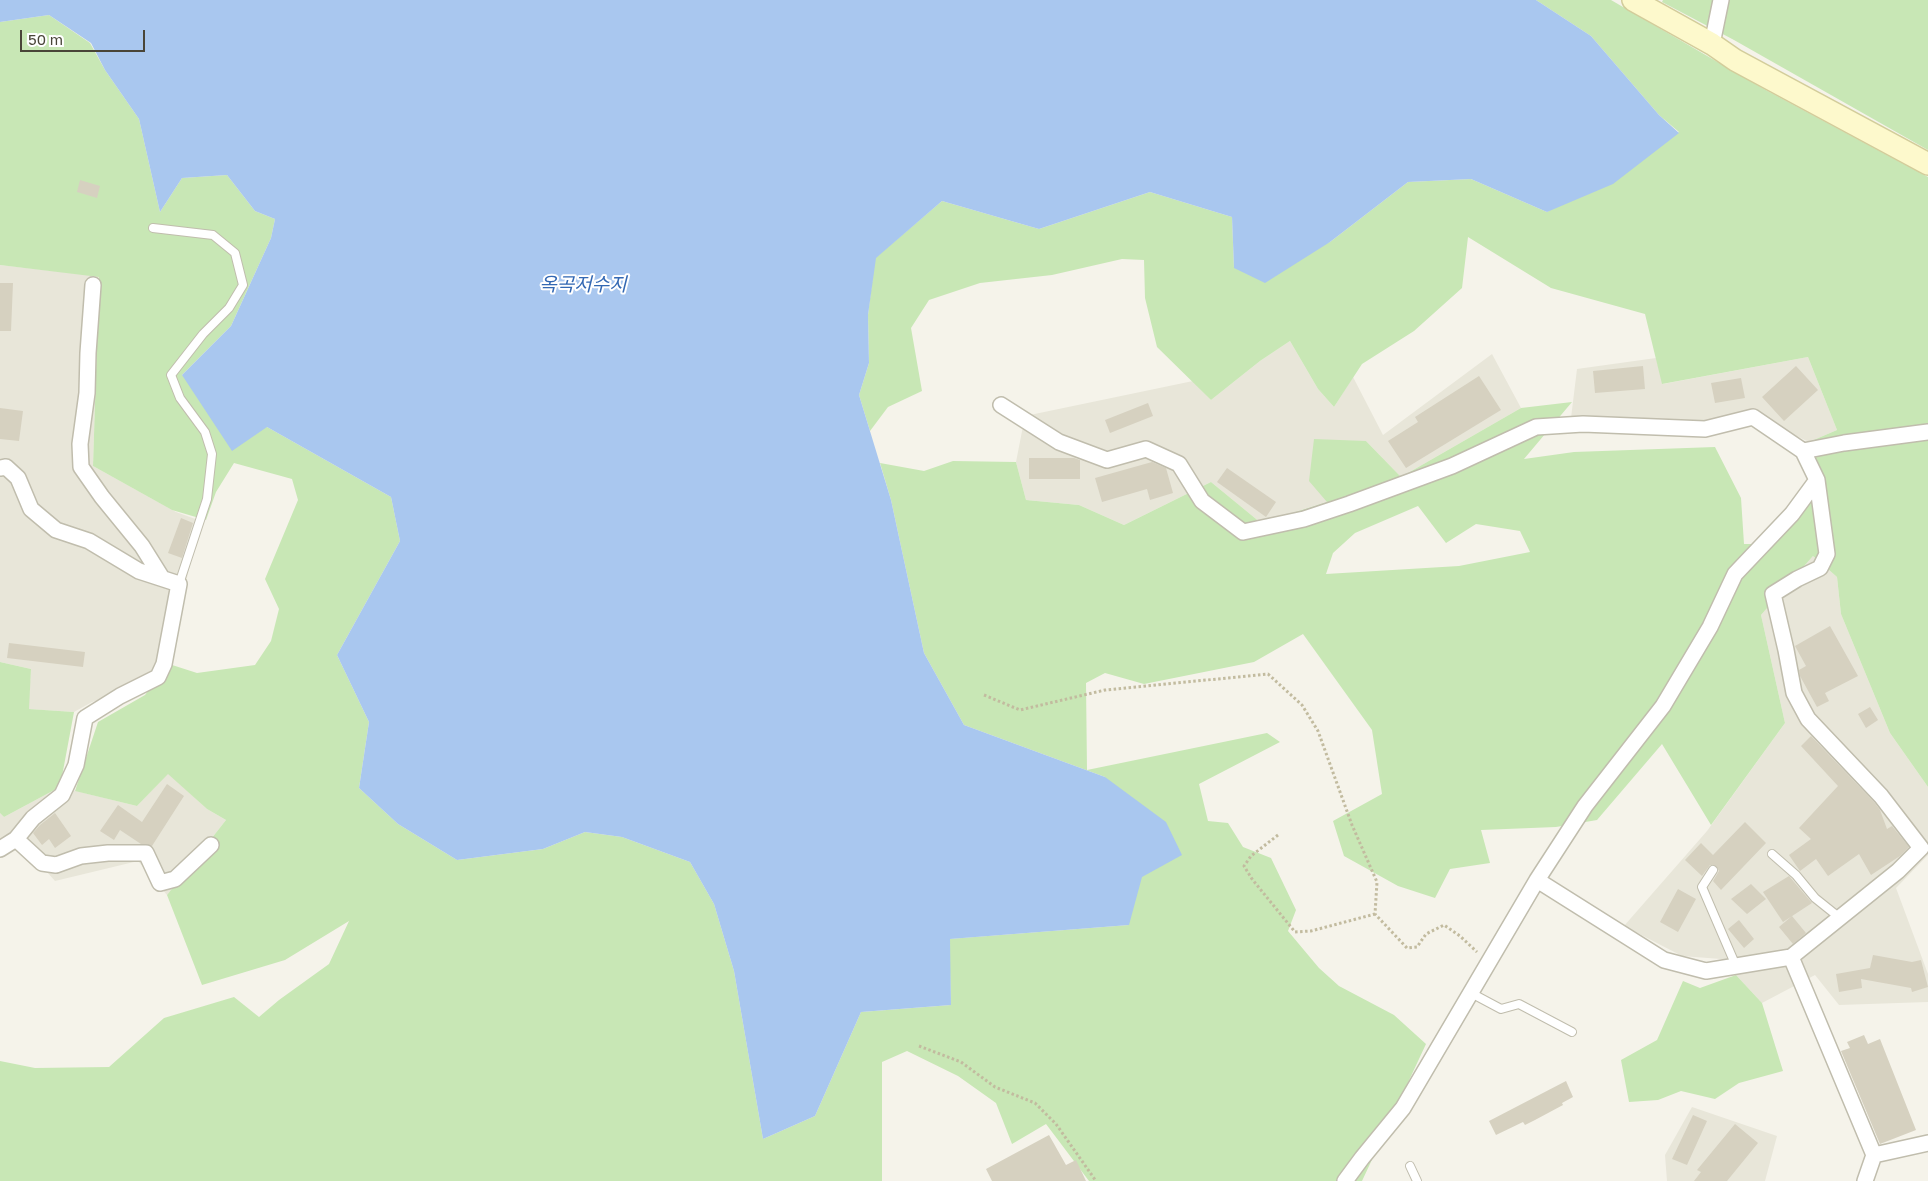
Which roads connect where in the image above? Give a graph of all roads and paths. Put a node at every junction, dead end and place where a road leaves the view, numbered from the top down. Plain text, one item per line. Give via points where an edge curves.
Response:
1 (1633, 0) edge
2 (1721, 0) edge
3 (1712, 44) junction
4 (1928, 164) edge
5 (153, 228) dead end
6 (93, 285) dead end
7 (1001, 405) dead end
8 (1928, 432) edge
9 (1803, 451) junction
10 (0, 468) edge
11 (1817, 480) junction
12 (162, 578) junction
13 (179, 584) junction
14 (984, 695) dead end
15 (1278, 835) dead end
16 (16, 839) junction
17 (211, 845) dead end
18 (0, 849) edge
19 (1772, 854) dead end
20 (1713, 870) dead end
21 (1537, 880) junction
22 (1375, 914) junction
23 (1840, 918) junction
24 (1791, 957) junction
25 (1489, 963) junction
26 (1736, 966) junction
27 (1471, 993) junction
28 (1572, 1032) dead end
29 (919, 1046) dead end
30 (1928, 1143) edge
31 (1874, 1155) junction
32 (1410, 1166) dead end
33 (1096, 1181) edge
34 (1345, 1181) edge
35 (1417, 1181) edge
36 (1865, 1181) edge

1 - 3 street
2 - 3 street
3 - 4 street via 1735,60
5 - 13 lane via 213,235 235,253 244,285 230,308 203,334 171,375 180,398 205,432 212,454 207,499
6 - 12 street via 87,393 80,444 82,467
7 - 9 street via 1059,442 1107,460 1146,449 1179,464 1202,501 1243,532 1304,519 1350,504 1452,466 1536,428 1583,424 1705,429 1752,417
8 - 9 street
9 - 11 street
10 - 12 street via 6,467 18,478 32,509 56,530 89,541 139,571
11 - 21 street via 1792,514 1735,574 1710,627 1663,706 1585,806
11 - 23 street via 1828,554 1820,568 1772,594 1794,693 1808,719 1881,796 1921,848 1898,872
12 - 13 street
13 - 16 street via 164,664 158,677 85,718 76,765 62,795 33,818
14 - 22 path via 1020,710 1105,690 1268,674 1302,705 1318,731 1352,825 1377,882
15 - 22 path via 1251,856 1244,866 1295,932
16 - 17 street via 42,863 56,865 81,856 146,853 160,883 174,879
16 - 18 street
19 - 23 lane
20 - 26 lane via 1702,887
21 - 25 street
21 - 26 street via 1664,960 1706,971
22 - 25 path via 1407,948 1417,947 1426,934 1444,925
23 - 24 street
24 - 26 street
24 - 31 street
25 - 27 street
27 - 28 lane via 1501,1009 1519,1004
27 - 34 street via 1403,1108
29 - 33 path via 961,1062 996,1087 1035,1103 1056,1124
30 - 31 street
31 - 36 street
32 - 35 lane

